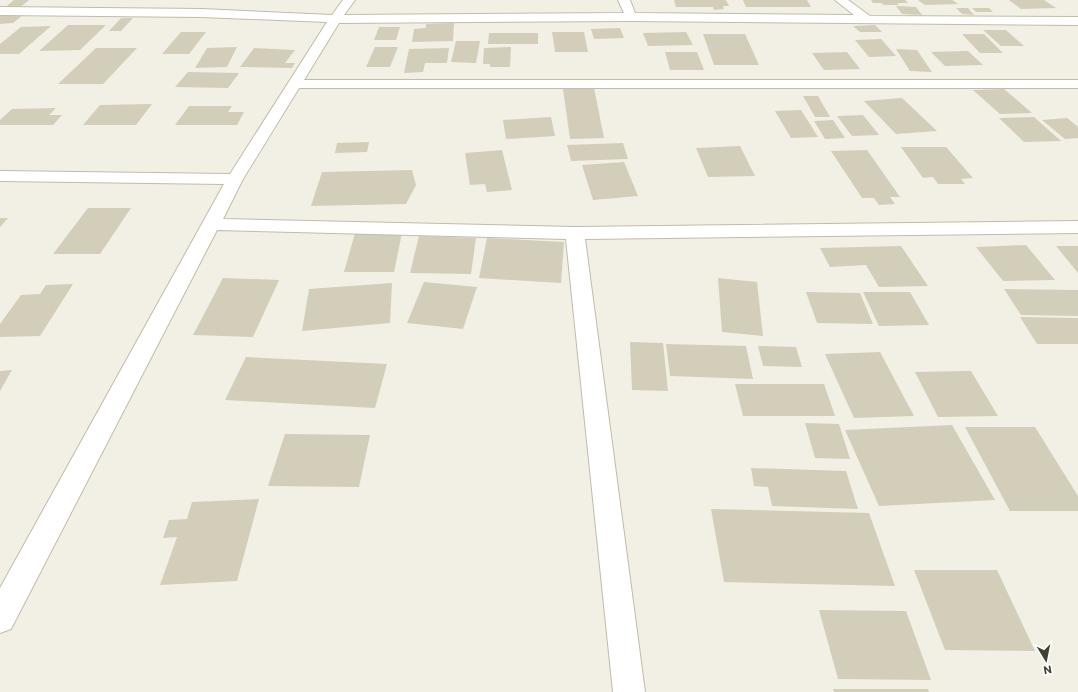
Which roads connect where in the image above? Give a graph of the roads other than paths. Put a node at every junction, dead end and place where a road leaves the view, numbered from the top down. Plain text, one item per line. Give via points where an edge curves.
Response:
1 (218, 0) edge
2 (349, 0) edge
3 (624, 0) edge
4 (841, 0) edge
5 (0, 11) edge
6 (202, 13) junction
7 (631, 17) junction
8 (335, 19) junction
9 (868, 20) junction
10 (1078, 21) edge
11 (295, 84) junction
12 (1078, 84) edge
13 (0, 176) edge
14 (235, 179) junction
15 (211, 224) junction
16 (1078, 227) edge
17 (575, 233) junction
18 (0, 618) edge
19 (629, 692) edge

1 - 6 street
2 - 8 street
3 - 7 street
4 - 9 street
5 - 6 street
6 - 8 street
7 - 8 street
7 - 9 street
8 - 11 street
9 - 10 street
11 - 12 street
11 - 14 street
13 - 14 street
14 - 15 street
15 - 17 street
15 - 18 street
16 - 17 street
17 - 19 street

